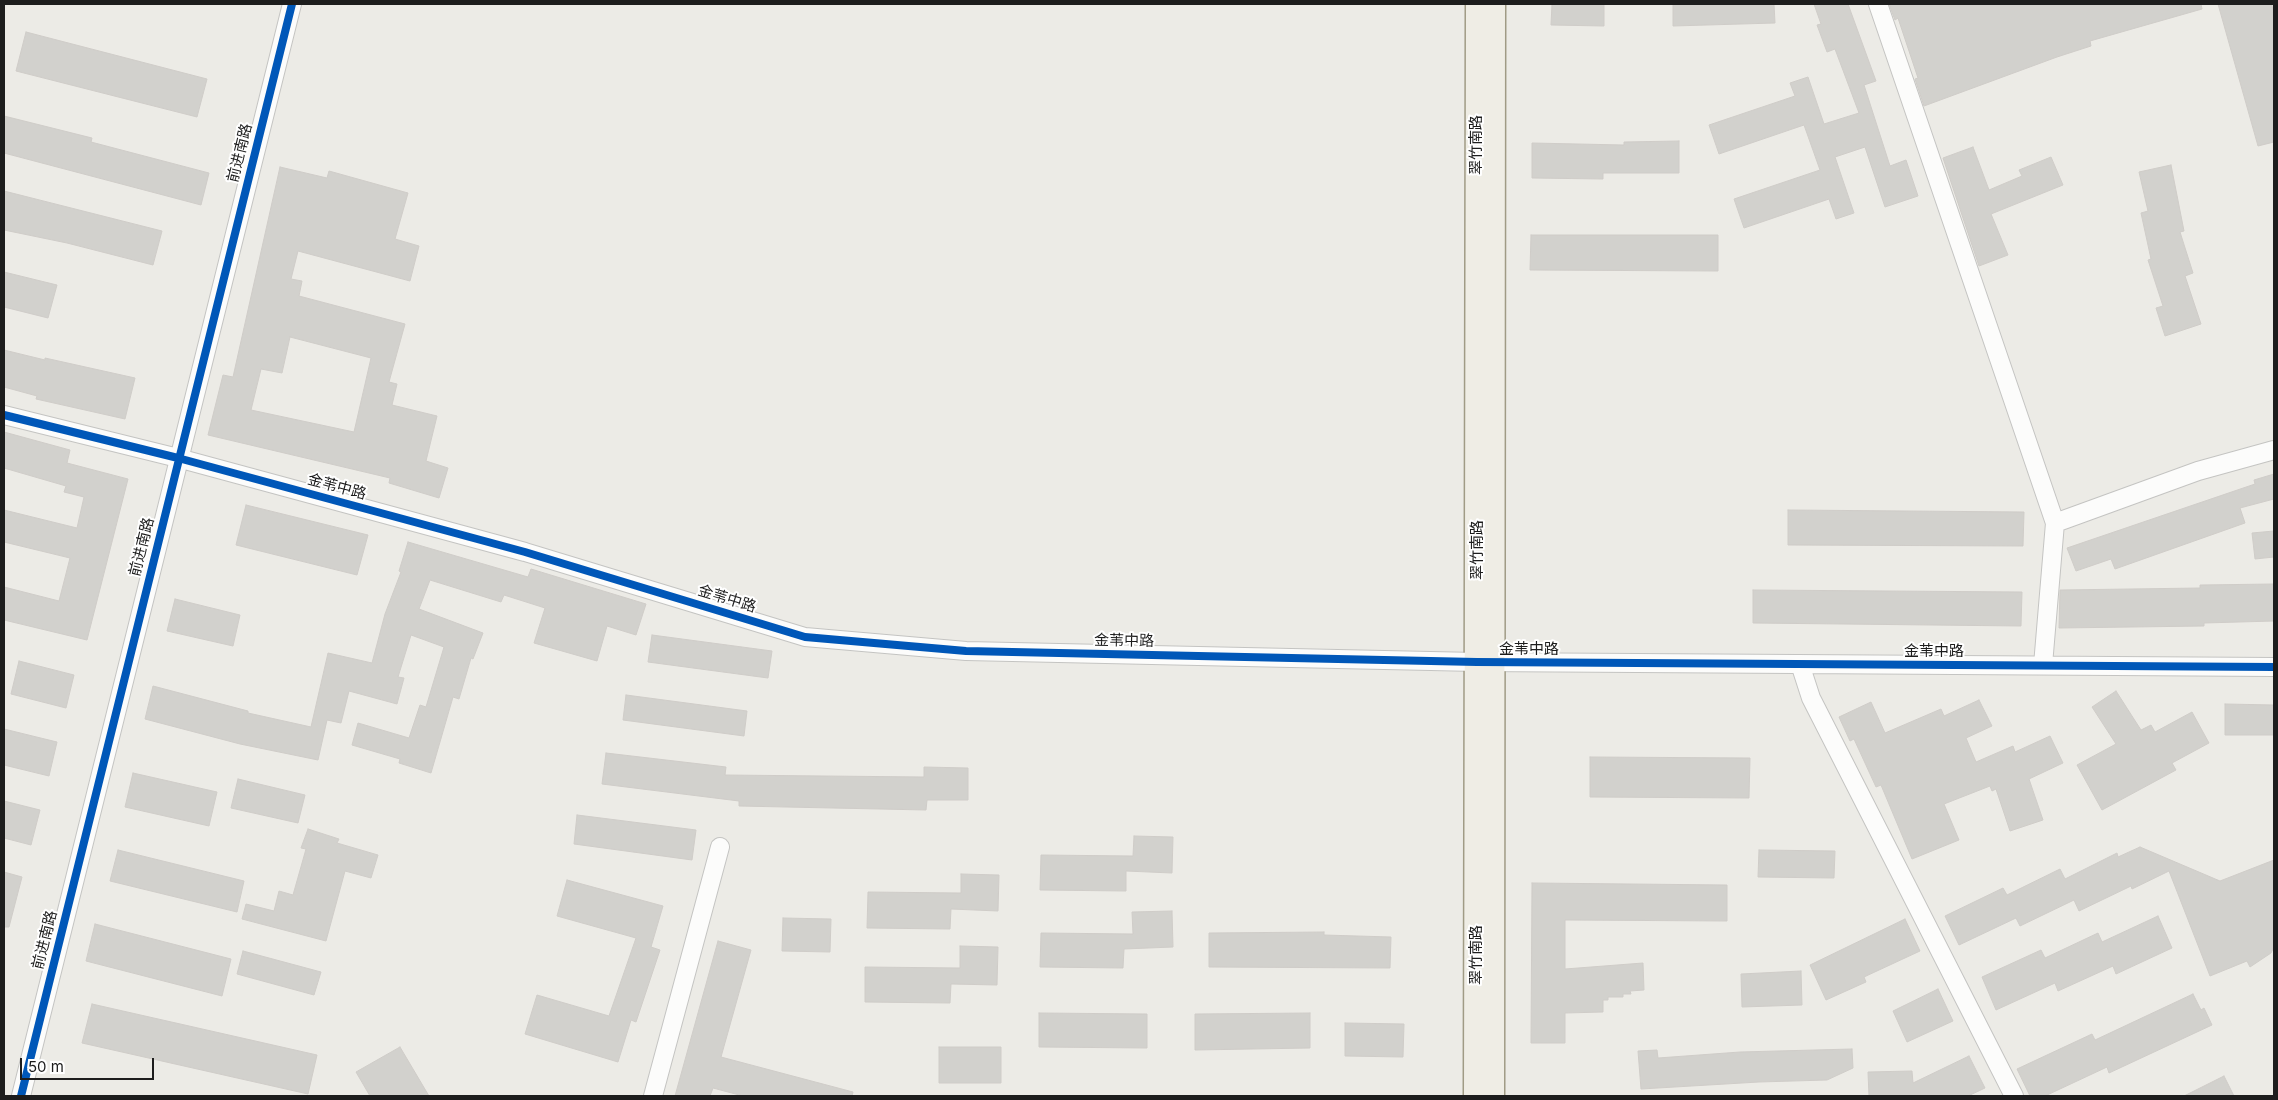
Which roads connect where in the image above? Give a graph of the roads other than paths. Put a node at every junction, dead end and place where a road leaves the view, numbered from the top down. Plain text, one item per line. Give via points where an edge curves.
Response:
1 (292, 4) edge
2 (1477, 4) edge
3 (1494, 4) edge
4 (1878, 4) edge
5 (4, 415) edge
6 (2274, 450) edge
7 (178, 458) junction
8 (2055, 523) junction
9 (1486, 662) junction
10 (1800, 664) junction
11 (2042, 665) junction
12 (2274, 666) edge
13 (720, 848) dead end
14 (21, 1096) edge
15 (653, 1096) edge
16 (1475, 1096) edge
17 (1493, 1096) edge
18 (2014, 1096) edge

1 - 7 street, 前进南路
2 - 9 main road, 翠竹南路
3 - 9 main road, 翠竹南路
4 - 8 street
5 - 7 street, 金苇中路
6 - 8 street via 2198,471
7 - 9 street, 金苇中路 via 525,552 805,637 966,651
7 - 14 street, 前进南路
8 - 11 street
9 - 10 street, 金苇中路
9 - 16 main road, 翠竹南路
9 - 17 main road, 翠竹南路
10 - 11 street, 金苇中路
10 - 18 street via 1811,698
11 - 12 street, 金苇中路
13 - 15 street

